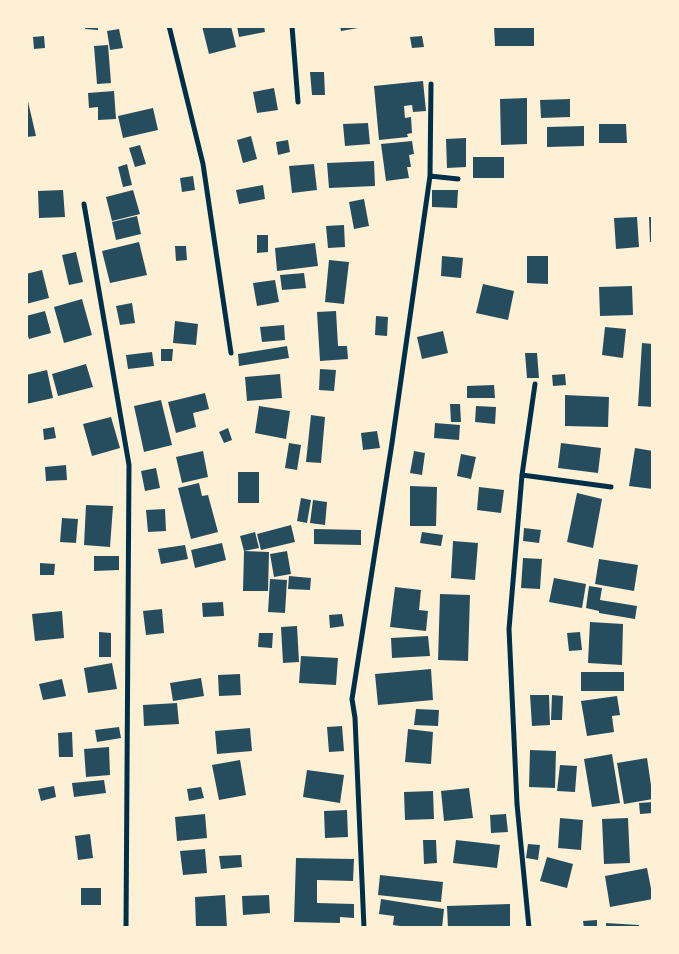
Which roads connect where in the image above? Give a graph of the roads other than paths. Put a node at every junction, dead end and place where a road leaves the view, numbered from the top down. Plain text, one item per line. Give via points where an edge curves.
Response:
1 (169, 26) edge
2 (292, 26) edge
3 (431, 84) dead end
4 (298, 102) dead end
5 (430, 176) junction
6 (458, 179) dead end
7 (84, 204) dead end
8 (231, 353) dead end
9 (535, 384) dead end
10 (522, 475) junction
11 (612, 487) dead end
12 (126, 928) edge
13 (364, 928) edge
14 (529, 928) edge

1 - 8 street via 204,164
2 - 4 street
3 - 5 street
5 - 6 street
5 - 13 street via 352,699
7 - 12 street via 130,465
9 - 10 street
10 - 11 street
10 - 14 street via 509,629 517,804

